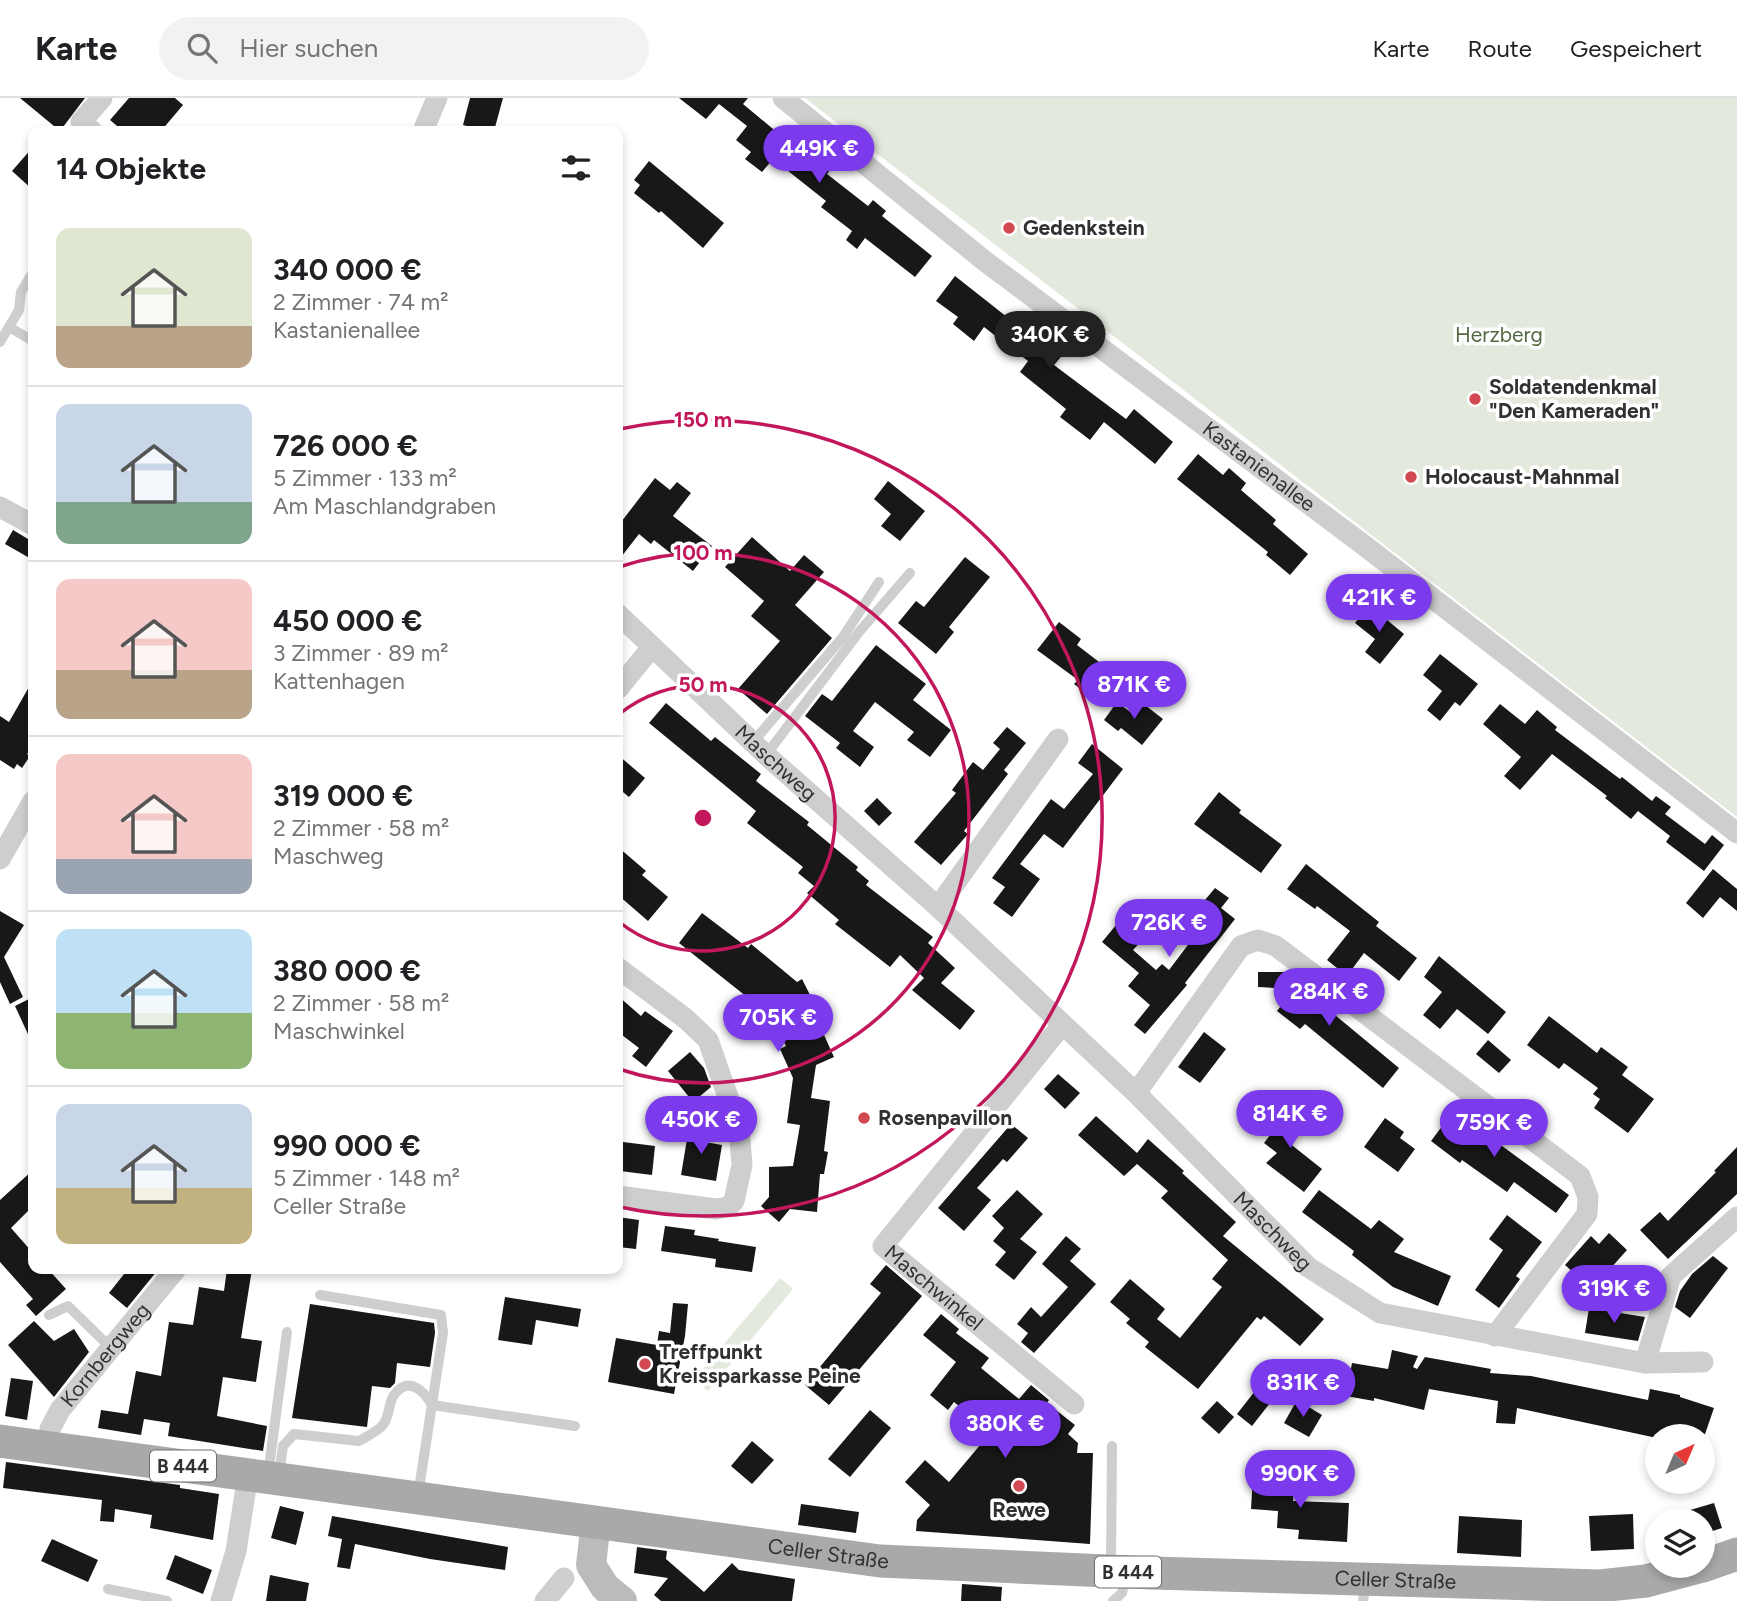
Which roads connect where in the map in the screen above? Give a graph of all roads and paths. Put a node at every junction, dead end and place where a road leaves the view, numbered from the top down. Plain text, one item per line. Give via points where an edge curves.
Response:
1 (102, 98) edge
2 (437, 98) edge
3 (783, 98) edge
4 (86, 126) edge
5 (425, 126) edge
6 (28, 280) edge
7 (9, 327) junction
8 (28, 338) edge
9 (0, 342) edge
10 (0, 507) edge
11 (28, 522) edge
12 (910, 573) dead end
13 (878, 582) dead end
14 (623, 619) edge
15 (652, 647) junction
16 (623, 683) edge
17 (1058, 739) dead end
18 (759, 749) junction
19 (28, 810) edge
20 (1737, 833) edge
21 (0, 859) edge
22 (938, 907) junction
23 (623, 972) edge
24 (1062, 1025) junction
25 (1136, 1093) junction
26 (623, 1197) edge
27 (1737, 1217) edge
28 (172, 1274) edge
29 (320, 1295) dead end
30 (49, 1315) dead end
31 (287, 1332) dead end
32 (1495, 1336) junction
33 (111, 1348) junction
34 (1703, 1362) dead end
35 (1645, 1363) junction
36 (1074, 1404) dead end
37 (432, 1405) junction
38 (575, 1426) dead end
39 (0, 1441) edge
40 (1112, 1446) dead end
41 (47, 1448) junction
42 (265, 1478) junction
43 (418, 1497) junction
44 (596, 1522) junction
45 (1737, 1554) edge
46 (1715, 1562) edge
47 (564, 1578) dead end
48 (1679, 1578) edge
49 (1116, 1581) edge
50 (108, 1589) dead end
51 (1657, 1589) edge
52 (1364, 1590) edge
53 (167, 1601) edge
54 (221, 1601) edge
55 (545, 1601) edge
56 (622, 1601) edge

1 - 4 street via 81,122
2 - 5 street
3 - 20 street, Kastanienallee via 986,262 1365,545
6 - 7 lane
7 - 8 lane
7 - 9 lane
10 - 11 street
12 - 18 lane
13 - 18 lane
14 - 15 street, Maschweg
15 - 16 street
15 - 18 street, Maschweg
17 - 22 street
18 - 22 street, Maschweg
19 - 21 street
22 - 24 street, Maschweg
23 - 26 street via 708,1040 739,1128 742,1165 734,1201 728,1208
24 - 25 street, Maschweg
24 - 36 street, Maschwinkel via 883,1246
25 - 32 street, Maschweg via 1308,1267 1380,1313
25 - 32 street via 1241,946 1258,940 1276,946 1580,1176 1588,1197 1587,1214
27 - 35 street via 1671,1276
28 - 33 street, Kornbergweg
29 - 37 lane via 441,1315 443,1333
30 - 33 lane via 68,1306
31 - 42 lane
32 - 35 street, Maschweg
33 - 41 street, Kornbergweg via 60,1410
34 - 35 street, Maschweg
37 - 38 lane
37 - 42 lane via 415,1386 404,1387 394,1395 384,1425 359,1441 294,1434
37 - 43 lane
39 - 41 main road, Celler Straße / B 444
40 - 49 lane
41 - 42 main road, Celler Straße / B 444
42 - 43 main road, Celler Straße / B 444
42 - 54 street
43 - 44 main road, Celler Straße / B 444
44 - 49 main road, Celler Straße / B 444 via 880,1561
44 - 56 street via 591,1565 605,1587
45 - 46 main road, B 444
47 - 55 street
48 - 51 main road, B 444
49 - 52 main road, Celler Straße / B 444
50 - 53 lane
51 - 52 main road, Celler Straße / B 444 via 1442,1586

